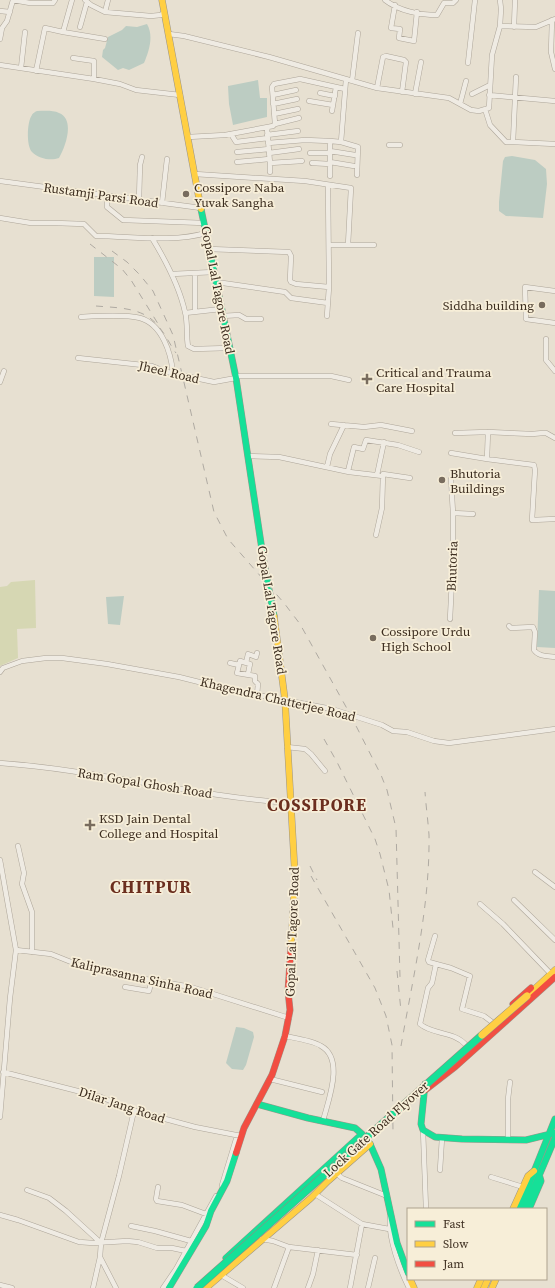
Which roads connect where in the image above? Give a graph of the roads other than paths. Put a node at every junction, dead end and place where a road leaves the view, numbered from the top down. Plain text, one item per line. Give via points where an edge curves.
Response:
1 (13, 0) edge
2 (55, 0) edge
3 (72, 0) edge
4 (108, 0) edge
5 (162, 0) edge
6 (385, 0) edge
7 (456, 0) edge
8 (475, 0) edge
9 (500, 0) edge
10 (515, 0) edge
11 (86, 1) edge
12 (395, 5) junction
13 (0, 11) edge
14 (10, 12) junction
15 (105, 12) junction
16 (164, 12) junction
17 (418, 12) junction
18 (553, 20) edge
19 (500, 26) junction
20 (80, 27) dead end
21 (514, 27) junction
22 (25, 32) dead end
23 (63, 32) junction
24 (358, 33) dead end
25 (168, 34) junction
26 (0, 38) edge
27 (105, 39) dead end
28 (73, 58) dead end
29 (421, 62) dead end
30 (468, 63) dead end
31 (0, 65) edge
32 (21, 68) junction
33 (555, 69) edge
34 (36, 71) junction
35 (516, 77) dead end
36 (94, 79) junction
37 (346, 79) junction
38 (352, 81) junction
39 (466, 81) dead end
40 (490, 85) junction
41 (336, 87) junction
42 (378, 88) junction
43 (345, 89) junction
44 (296, 90) dead end
45 (402, 92) junction
46 (320, 93) dead end
47 (273, 94) junction
48 (415, 94) junction
49 (472, 94) dead end
50 (180, 95) junction
51 (489, 95) junction
52 (334, 96) junction
53 (514, 96) junction
54 (297, 99) dead end
55 (309, 101) dead end
56 (555, 101) edge
57 (273, 104) junction
58 (460, 104) junction
59 (333, 105) junction
60 (298, 109) dead end
61 (484, 109) junction
62 (332, 111) dead end
63 (274, 114) junction
64 (299, 118) dead end
65 (275, 124) junction
66 (267, 128) junction
67 (298, 131) dead end
68 (231, 134) junction
69 (188, 137) junction
70 (268, 139) junction
71 (330, 141) junction
72 (341, 142) junction
73 (512, 142) junction
74 (389, 144) dead end
75 (555, 144) edge
76 (400, 145) dead end
77 (299, 149) dead end
78 (269, 151) junction
79 (237, 152) dead end
80 (330, 152) junction
81 (310, 153) dead end
82 (355, 155) dead end
83 (142, 157) dead end
84 (167, 159) dead end
85 (302, 160) dead end
86 (270, 161) junction
87 (237, 162) dead end
88 (312, 163) dead end
89 (330, 163) junction
90 (354, 166) dead end
91 (270, 172) dead end
92 (195, 174) junction
93 (357, 175) dead end
94 (330, 176) dead end
95 (0, 181) edge
96 (328, 185) junction
97 (106, 196) junction
98 (139, 200) junction
99 (162, 203) junction
100 (201, 208) junction
101 (0, 218) edge
102 (204, 223) junction
103 (206, 234) junction
104 (152, 238) junction
105 (329, 245) junction
106 (348, 245) junction
107 (374, 245) dead end
108 (209, 249) junction
109 (214, 272) junction
110 (172, 274) junction
111 (195, 274) junction
112 (216, 282) junction
113 (329, 287) junction
114 (555, 291) edge
115 (328, 303) junction
116 (195, 312) junction
117 (185, 313) junction
118 (222, 313) junction
119 (326, 316) dead end
120 (81, 317) dead end
121 (261, 318) dead end
122 (555, 323) edge
123 (546, 339) dead end
124 (229, 348) junction
125 (78, 358) dead end
126 (555, 371) edge
127 (4, 372) dead end
128 (173, 373) junction
129 (235, 377) junction
130 (349, 380) dead end
131 (0, 382) edge
132 (331, 424) dead end
133 (344, 425) junction
134 (412, 431) dead end
135 (488, 432) junction
136 (455, 433) dead end
137 (555, 438) edge
138 (384, 442) junction
139 (419, 452) dead end
140 (451, 453) dead end
141 (248, 456) junction
142 (487, 459) junction
143 (327, 467) junction
144 (348, 472) junction
145 (380, 475) junction
146 (410, 478) dead end
147 (451, 479) dead end
148 (453, 513) junction
149 (473, 514) dead end
150 (555, 519) edge
151 (376, 535) dead end
152 (450, 619) dead end
153 (509, 626) dead end
154 (257, 652) dead end
155 (555, 657) edge
156 (230, 663) dead end
157 (246, 663) junction
158 (239, 665) junction
159 (0, 672) edge
160 (248, 674) junction
161 (257, 695) junction
162 (285, 700) junction
163 (555, 729) edge
164 (287, 747) junction
165 (0, 764) edge
166 (325, 771) dead end
167 (290, 803) junction
168 (18, 846) dead end
169 (0, 860) edge
170 (535, 872) dead end
171 (555, 887) edge
172 (514, 900) dead end
173 (480, 904) dead end
174 (435, 936) dead end
175 (555, 940) edge
176 (16, 950) junction
177 (32, 952) junction
178 (436, 964) junction
179 (553, 970) edge
180 (555, 977) edge
181 (152, 980) junction
182 (125, 987) dead end
183 (289, 1018) junction
184 (492, 1022) junction
185 (285, 1036) junction
186 (466, 1045) junction
187 (3, 1072) junction
188 (270, 1079) junction
189 (510, 1082) dead end
190 (424, 1091) junction
191 (322, 1092) dead end
192 (257, 1104) junction
193 (134, 1111) junction
194 (0, 1117) edge
195 (555, 1119) edge
196 (323, 1121) junction
197 (423, 1130) junction
198 (362, 1134) junction
199 (552, 1134) edge
200 (239, 1136) junction
201 (442, 1138) junction
202 (555, 1138) edge
203 (508, 1139) junction
204 (370, 1144) junction
205 (440, 1170) dead end
206 (336, 1173) junction
207 (535, 1175) junction
208 (491, 1177) dead end
209 (158, 1187) dead end
210 (523, 1187) junction
211 (27, 1190) dead end
212 (315, 1194) junction
213 (387, 1196) junction
214 (426, 1208) edge
215 (513, 1208) edge
216 (519, 1208) edge
217 (525, 1208) edge
218 (529, 1208) edge
219 (208, 1212) junction
220 (0, 1215) edge
221 (362, 1224) junction
222 (131, 1226) dead end
223 (391, 1227) junction
224 (262, 1238) junction
225 (191, 1241) junction
226 (101, 1242) junction
227 (289, 1247) junction
228 (318, 1250) junction
229 (186, 1251) junction
230 (357, 1255) junction
231 (100, 1257) junction
232 (375, 1258) dead end
233 (407, 1270) edge
234 (221, 1275) junction
235 (0, 1285) edge
236 (12, 1288) edge
237 (93, 1288) edge
238 (116, 1288) edge
239 (163, 1288) edge
240 (168, 1288) edge
241 (196, 1288) edge
242 (206, 1288) edge
243 (243, 1288) edge
244 (274, 1288) edge
245 (308, 1288) edge
246 (350, 1288) edge
247 (368, 1288) edge
248 (409, 1288) edge

1 - 2 street via 42,4 53,3
1 - 14 street
3 - 23 street
4 - 15 street
5 - 16 street, Gopal Lal Tagore Road
6 - 12 street
7 - 17 street via 453,4 444,3 437,15
8 - 30 street
9 - 19 street
10 - 21 street
11 - 15 street
11 - 20 street
12 - 17 street
12 - 17 street via 391,28 400,29 398,38 414,41
13 - 14 street
14 - 26 street
15 - 16 street via 151,16
16 - 25 street, Gopal Lal Tagore Road
18 - 21 street via 536,27
18 - 33 street via 551,52
19 - 21 street
19 - 40 street via 492,55
22 - 32 street
23 - 27 street
23 - 34 street via 45,28
24 - 38 street
25 - 37 street via 269,57
25 - 50 street, Gopal Lal Tagore Road
28 - 36 street via 94,61
29 - 48 street
31 - 32 street
32 - 34 street
34 - 36 street
35 - 53 street
36 - 50 street via 136,90
37 - 38 street
37 - 43 street
38 - 42 street
39 - 58 street
40 - 49 street
40 - 51 street
41 - 43 street
41 - 47 street via 300,79 272,85
41 - 52 street
42 - 45 street
42 - 45 street via 383,57 386,56 405,61
43 - 72 street
44 - 47 street
45 - 48 street
46 - 52 street
47 - 57 street
48 - 58 street via 449,98
50 - 69 street, Gopal Lal Tagore Road
51 - 53 street
51 - 61 street via 489,108
52 - 59 street
53 - 56 street
53 - 73 street
54 - 57 street
55 - 59 street
57 - 63 street
58 - 61 street via 471,110
59 - 62 street
60 - 63 street
61 - 73 street via 490,125 506,142
63 - 65 street
64 - 65 street
65 - 66 street
66 - 68 street
66 - 70 street
67 - 70 street
68 - 69 street
68 - 70 street via 236,142
69 - 92 street, Gopal Lal Tagore Road
70 - 71 street
70 - 78 street
71 - 72 street
71 - 80 street
72 - 93 street via 358,147
73 - 75 street
74 - 76 street
77 - 78 street
78 - 79 street
78 - 86 street
80 - 81 street
80 - 82 street
80 - 89 street
83 - 98 street
84 - 99 street
85 - 86 street
86 - 87 street
86 - 91 street
88 - 89 street
89 - 90 street
89 - 94 street
92 - 96 street via 305,181
92 - 100 street, Gopal Lal Tagore Road
95 - 97 street, Rustamji Parsi Road
96 - 105 street
96 - 106 street via 351,188
97 - 98 street, Rustamji Parsi Road
97 - 102 street via 108,207 123,220
98 - 99 street, Rustamji Parsi Road
99 - 100 street, Rustamji Parsi Road
100 - 102 street, Gopal Lal Tagore Road
101 - 104 street via 31,223 84,224 96,236
102 - 103 street, Gopal Lal Tagore Road
103 - 104 street via 194,237
103 - 108 street, Gopal Lal Tagore Road
104 - 110 street
105 - 106 street
105 - 113 street
106 - 107 street
108 - 109 street, Gopal Lal Tagore Road
108 - 113 street via 290,252 291,282
109 - 111 street
109 - 112 street, Gopal Lal Tagore Road
110 - 111 street
110 - 117 street
111 - 116 street
112 - 115 street via 285,292 291,298
112 - 118 street, Gopal Lal Tagore Road
113 - 115 street
114 - 122 street via 525,287 526,319
115 - 119 street
116 - 117 street
116 - 118 street
117 - 124 street via 190,348
118 - 121 street
118 - 124 street, Gopal Lal Tagore Road
120 - 128 street via 140,318 149,322 162,336 169,351
123 - 126 street via 546,360
124 - 129 street, Gopal Lal Tagore Road
125 - 128 street, Jheel Road via 152,366
127 - 131 street
128 - 129 street, Jheel Road via 214,382
129 - 130 street, Jheel Road via 331,376
129 - 141 street, Gopal Lal Tagore Road
132 - 133 street
133 - 134 street via 381,425
133 - 143 street via 330,454
135 - 136 street
135 - 137 street via 546,433
135 - 142 street
138 - 139 street
138 - 144 street via 366,440 363,448 354,447
138 - 145 street
140 - 142 street
141 - 143 street via 279,457
141 - 162 street, Gopal Lal Tagore Road
142 - 150 street via 534,465 532,520
143 - 144 street
144 - 145 street
145 - 146 street via 386,473
145 - 151 street via 382,508
147 - 148 street, Bhutoria
148 - 149 street
148 - 152 street, Bhutoria
153 - 155 street via 533,628 536,654
154 - 157 street via 256,657 248,654
156 - 158 street
157 - 158 street via 240,661
157 - 160 street via 250,664
158 - 160 street via 237,672
159 - 161 street, Khagendra Chatterjee Road via 3,668 22,661 62,658 179,677
160 - 161 street via 256,676
161 - 162 street, Khagendra Chatterjee Road
162 - 163 street, Khagendra Chatterjee Road via 332,709 393,731 449,743
162 - 164 street, Gopal Lal Tagore Road
164 - 166 street via 305,749
164 - 167 street, Gopal Lal Tagore Road
165 - 167 street, Ram Gopal Ghosh Road via 69,771 252,800
167 - 183 street, Gopal Lal Tagore Road via 295,876 288,991
168 - 177 street via 24,872 22,884 32,912
169 - 176 street
170 - 171 street
172 - 175 street
173 - 179 street
174 - 178 street via 428,960
176 - 177 street, Kaliprasanna Sinha Road
176 - 187 street
177 - 181 street, Kaliprasanna Sinha Road via 51,954 81,966
178 - 184 street via 470,976 462,1009 484,1016
178 - 186 street via 420,1024 458,1038
179 - 184 street
179 - 241 street, Lock Gate Road Flyover, bridge
180 - 190 street via 455,1067
181 - 182 street via 149,992
181 - 183 street, Kaliprasanna Sinha Road via 191,987
183 - 185 street, Gopal Lal Tagore Road
184 - 186 street
185 - 188 street, Gopal Lal Tagore Road
185 - 196 street via 321,1045 329,1052 334,1076
186 - 190 street via 426,1080
187 - 193 street, Dilar Jang Road via 101,1097
187 - 194 street
188 - 191 street
188 - 192 street, Gopal Lal Tagore Road
189 - 203 street
190 - 197 street via 421,1124
192 - 196 street
192 - 200 street, Gopal Lal Tagore Road
193 - 200 street, Dilar Jang Road
193 - 226 street
195 - 199 street
196 - 198 street via 355,1128
197 - 201 street
197 - 214 street
198 - 204 street
198 - 241 street via 196,1285
199 - 203 street via 526,1140
199 - 207 street
200 - 219 street, Gopal Lal Tagore Road via 227,1182
201 - 203 street
201 - 205 street
202 - 207 street
204 - 206 street
204 - 213 street via 381,1169
206 - 212 street
206 - 213 street via 342,1178
207 - 210 street via 528,1176
207 - 216 street
207 - 217 street
207 - 218 street via 541,1181
208 - 210 street
209 - 219 street via 157,1201
210 - 215 street
211 - 226 street via 49,1198
212 - 221 street
212 - 224 street
213 - 223 street
219 - 225 street
219 - 240 street, Gopal Lal Tagore Road via 206,1226
220 - 226 street via 79,1242
221 - 223 street
221 - 230 street
222 - 225 street
223 - 233 street
223 - 248 street via 403,1276
224 - 227 street
224 - 234 street
225 - 229 street
226 - 229 street via 138,1242 157,1248
226 - 231 street
227 - 228 street
227 - 244 street
228 - 230 street
228 - 245 street
229 - 239 street
230 - 246 street
231 - 237 street
231 - 238 street
232 - 247 street
234 - 242 street
234 - 243 street
235 - 236 street

